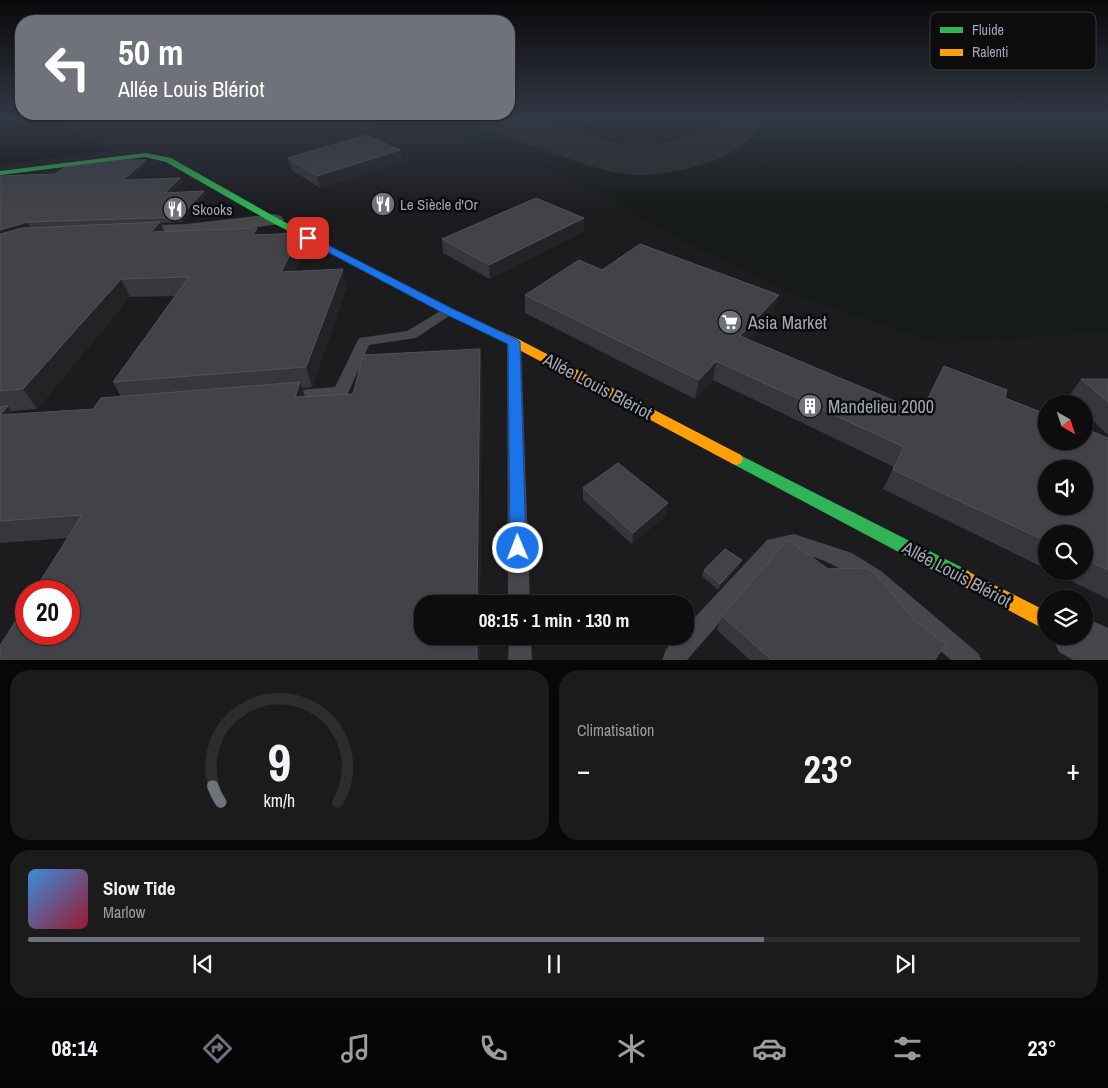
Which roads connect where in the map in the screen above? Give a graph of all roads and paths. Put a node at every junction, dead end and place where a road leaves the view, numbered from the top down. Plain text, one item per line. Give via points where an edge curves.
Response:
1 (0, 173) edge
2 (274, 220) junction
3 (108, 233) edge
4 (447, 311) junction
5 (514, 342) junction
6 (273, 398) edge
7 (519, 595) edge
8 (1038, 621) edge
9 (520, 645) edge
10 (520, 660) edge
11 (674, 660) edge
12 (970, 660) edge

1 - 2 street, Allée Louis Blériot via 145,155 168,160
2 - 3 street via 186,230
2 - 4 street, Allée Louis Blériot
4 - 5 street, Allée Louis Blériot
4 - 6 lane via 411,335 364,341 341,392
5 - 7 lane
5 - 8 street, Allée Louis Blériot
9 - 10 lane
11 - 12 lane via 774,546 794,543 845,560 874,578

